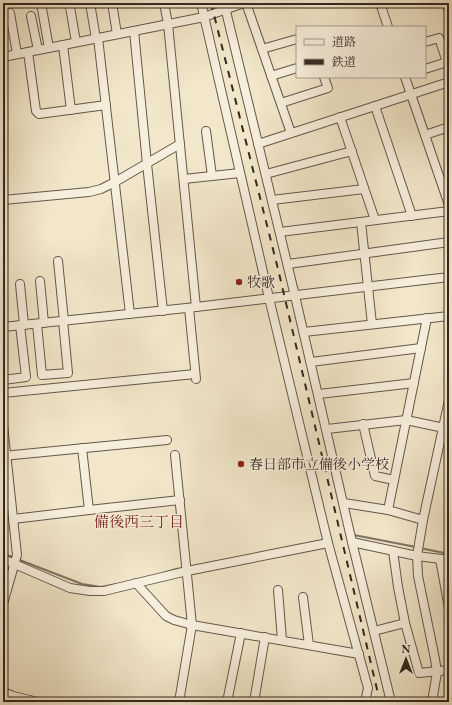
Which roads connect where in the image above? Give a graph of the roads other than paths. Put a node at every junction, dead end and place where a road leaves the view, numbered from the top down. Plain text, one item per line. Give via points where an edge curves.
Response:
1 (41, 3) edge
2 (90, 3) edge
3 (112, 3) edge
4 (164, 3) edge
5 (201, 3) edge
6 (245, 3) edge
7 (380, 3) edge
8 (446, 3) edge
9 (224, 6) edge
10 (70, 7) dead end
11 (449, 11) edge
12 (10, 13) dead end
13 (31, 16) dead end
14 (204, 17) junction
15 (168, 24) junction
16 (388, 26) edge
17 (134, 31) junction
18 (117, 34) junction
19 (97, 38) junction
20 (296, 39) edge
21 (76, 42) junction
22 (426, 42) edge
23 (63, 45) junction
24 (49, 48) junction
25 (262, 49) junction
26 (38, 50) junction
27 (28, 52) junction
28 (16, 54) junction
29 (3, 57) edge
30 (296, 68) edge
31 (426, 69) edge
32 (271, 76) junction
33 (324, 78) edge
34 (405, 78) edge
35 (449, 82) edge
36 (411, 94) junction
37 (281, 103) junction
38 (106, 105) junction
39 (375, 106) junction
40 (71, 110) junction
41 (340, 117) junction
42 (449, 127) edge
43 (206, 131) dead end
44 (291, 133) junction
45 (425, 135) junction
46 (180, 144) junction
47 (258, 144) junction
48 (352, 151) junction
49 (147, 164) junction
50 (240, 173) junction
51 (266, 174) junction
52 (212, 176) junction
53 (184, 179) junction
54 (115, 182) junction
55 (364, 189) junction
56 (3, 200) edge
57 (272, 200) junction
58 (449, 205) edge
59 (449, 211) edge
60 (412, 216) junction
61 (374, 220) junction
62 (361, 222) junction
63 (280, 232) junction
64 (449, 242) edge
65 (364, 254) junction
66 (58, 261) dead end
67 (288, 264) junction
68 (449, 277) edge
69 (40, 281) dead end
70 (20, 284) dead end
71 (368, 287) junction
72 (295, 296) junction
73 (269, 298) junction
74 (193, 308) junction
75 (163, 311) junction
76 (130, 314) junction
77 (449, 316) edge
78 (427, 318) junction
79 (64, 321) junction
80 (40, 323) junction
81 (372, 324) junction
82 (22, 325) junction
83 (3, 327) edge
84 (304, 332) junction
85 (421, 348) junction
86 (311, 362) junction
87 (3, 380) edge
88 (414, 383) junction
89 (3, 393) edge
90 (318, 394) junction
91 (449, 400) edge
92 (406, 420) junction
93 (363, 424) junction
94 (3, 425) edge
95 (446, 428) edge
96 (327, 429) junction
97 (167, 440) dead end
98 (82, 448) junction
99 (176, 455) dead end
100 (5, 456) edge
101 (394, 480) junction
102 (180, 500) junction
103 (344, 503) junction
104 (89, 510) junction
105 (388, 510) junction
106 (13, 519) junction
107 (423, 520) junction
108 (352, 542) junction
109 (328, 543) junction
110 (393, 551) junction
111 (417, 556) junction
112 (3, 559) edge
113 (440, 559) junction
114 (449, 560) edge
115 (14, 563) junction
116 (187, 571) junction
117 (136, 583) junction
118 (278, 590) dead end
119 (448, 594) edge
120 (303, 597) dead end
121 (3, 604) edge
122 (449, 608) edge
123 (405, 623) junction
124 (192, 625) junction
125 (374, 631) junction
126 (241, 633) junction
127 (265, 637) junction
128 (282, 640) junction
129 (308, 645) junction
130 (358, 654) junction
131 (449, 670) edge
132 (437, 672) junction
133 (3, 692) edge
134 (38, 702) edge
135 (178, 702) edge
136 (227, 702) edge
137 (254, 702) edge
138 (365, 702) edge
139 (391, 702) edge
140 (432, 702) edge

1 - 24 street
2 - 19 street
3 - 18 street
4 - 15 street
5 - 14 street
6 - 9 street
6 - 25 street
7 - 16 street
8 - 11 street
9 - 14 street
9 - 47 street
10 - 21 street
12 - 28 street
13 - 26 street
14 - 15 street
14 - 50 street
15 - 17 street
15 - 46 street
17 - 18 street
17 - 49 street
18 - 19 street
19 - 21 street
19 - 38 street
20 - 25 street
21 - 23 street
22 - 31 street via 439,38 447,62
23 - 24 street
23 - 40 street
24 - 26 street
25 - 32 street
26 - 27 street
27 - 28 street
27 - 40 street via 36,112 39,114
28 - 29 street
30 - 32 street
32 - 37 street
33 - 37 street via 328,88
34 - 36 street
35 - 36 street
36 - 39 street
36 - 45 street
37 - 44 street
38 - 40 street
38 - 54 street
39 - 41 street
39 - 60 street
41 - 44 street
41 - 48 street
42 - 45 street
43 - 52 street
44 - 47 street
45 - 58 street
46 - 49 street
46 - 53 street
47 - 51 street
48 - 51 street
48 - 55 street
49 - 54 street
49 - 75 street
50 - 52 street
50 - 73 street
51 - 57 street
52 - 53 street
53 - 74 street
54 - 56 street via 89,192
54 - 76 street
55 - 57 street
55 - 61 street
57 - 63 street
59 - 60 street
60 - 61 street
61 - 62 street
62 - 63 street
62 - 65 street
63 - 67 street
64 - 65 street
65 - 67 street
65 - 71 street
66 - 79 street
67 - 72 street
68 - 71 street
69 - 80 street
70 - 82 street
71 - 72 street
71 - 81 street
72 - 73 street
72 - 84 street
73 - 74 street
73 - 109 street
74 - 75 street
74 - 89 street via 196,376
75 - 76 street
76 - 79 street
77 - 78 street
78 - 81 street
78 - 85 street
79 - 80 street
79 - 80 street via 68,373 42,375
80 - 82 street
81 - 84 street
82 - 83 street
82 - 87 street via 26,377
84 - 86 street
85 - 86 street
85 - 88 street
86 - 90 street
88 - 90 street
88 - 92 street
90 - 96 street
91 - 95 street
92 - 93 street
92 - 95 street
92 - 101 street
93 - 96 street
93 - 101 street via 375,476
94 - 100 street
95 - 107 street
96 - 103 street
97 - 98 street
98 - 100 street
98 - 104 street
99 - 102 street
100 - 106 street
101 - 105 street
102 - 104 street
102 - 116 street
103 - 105 street
103 - 108 street
104 - 106 street
105 - 107 street
106 - 115 street via 17,555
107 - 111 street
108 - 110 street
108 - 125 street
109 - 116 street
109 - 130 street
110 - 111 street
110 - 123 street
111 - 113 street
111 - 132 street via 418,576
112 - 115 street
113 - 114 street
113 - 119 street
115 - 117 street via 70,588 104,591
115 - 121 street
116 - 117 street
116 - 124 street
117 - 124 street via 166,616
118 - 128 street
119 - 122 street
120 - 129 street
123 - 125 street
123 - 132 street via 419,673
124 - 126 street
124 - 135 street
125 - 139 street
126 - 127 street
126 - 136 street
127 - 128 street
127 - 137 street
128 - 129 street
129 - 130 street
130 - 138 street via 368,688
131 - 132 street
132 - 140 street
133 - 134 street

